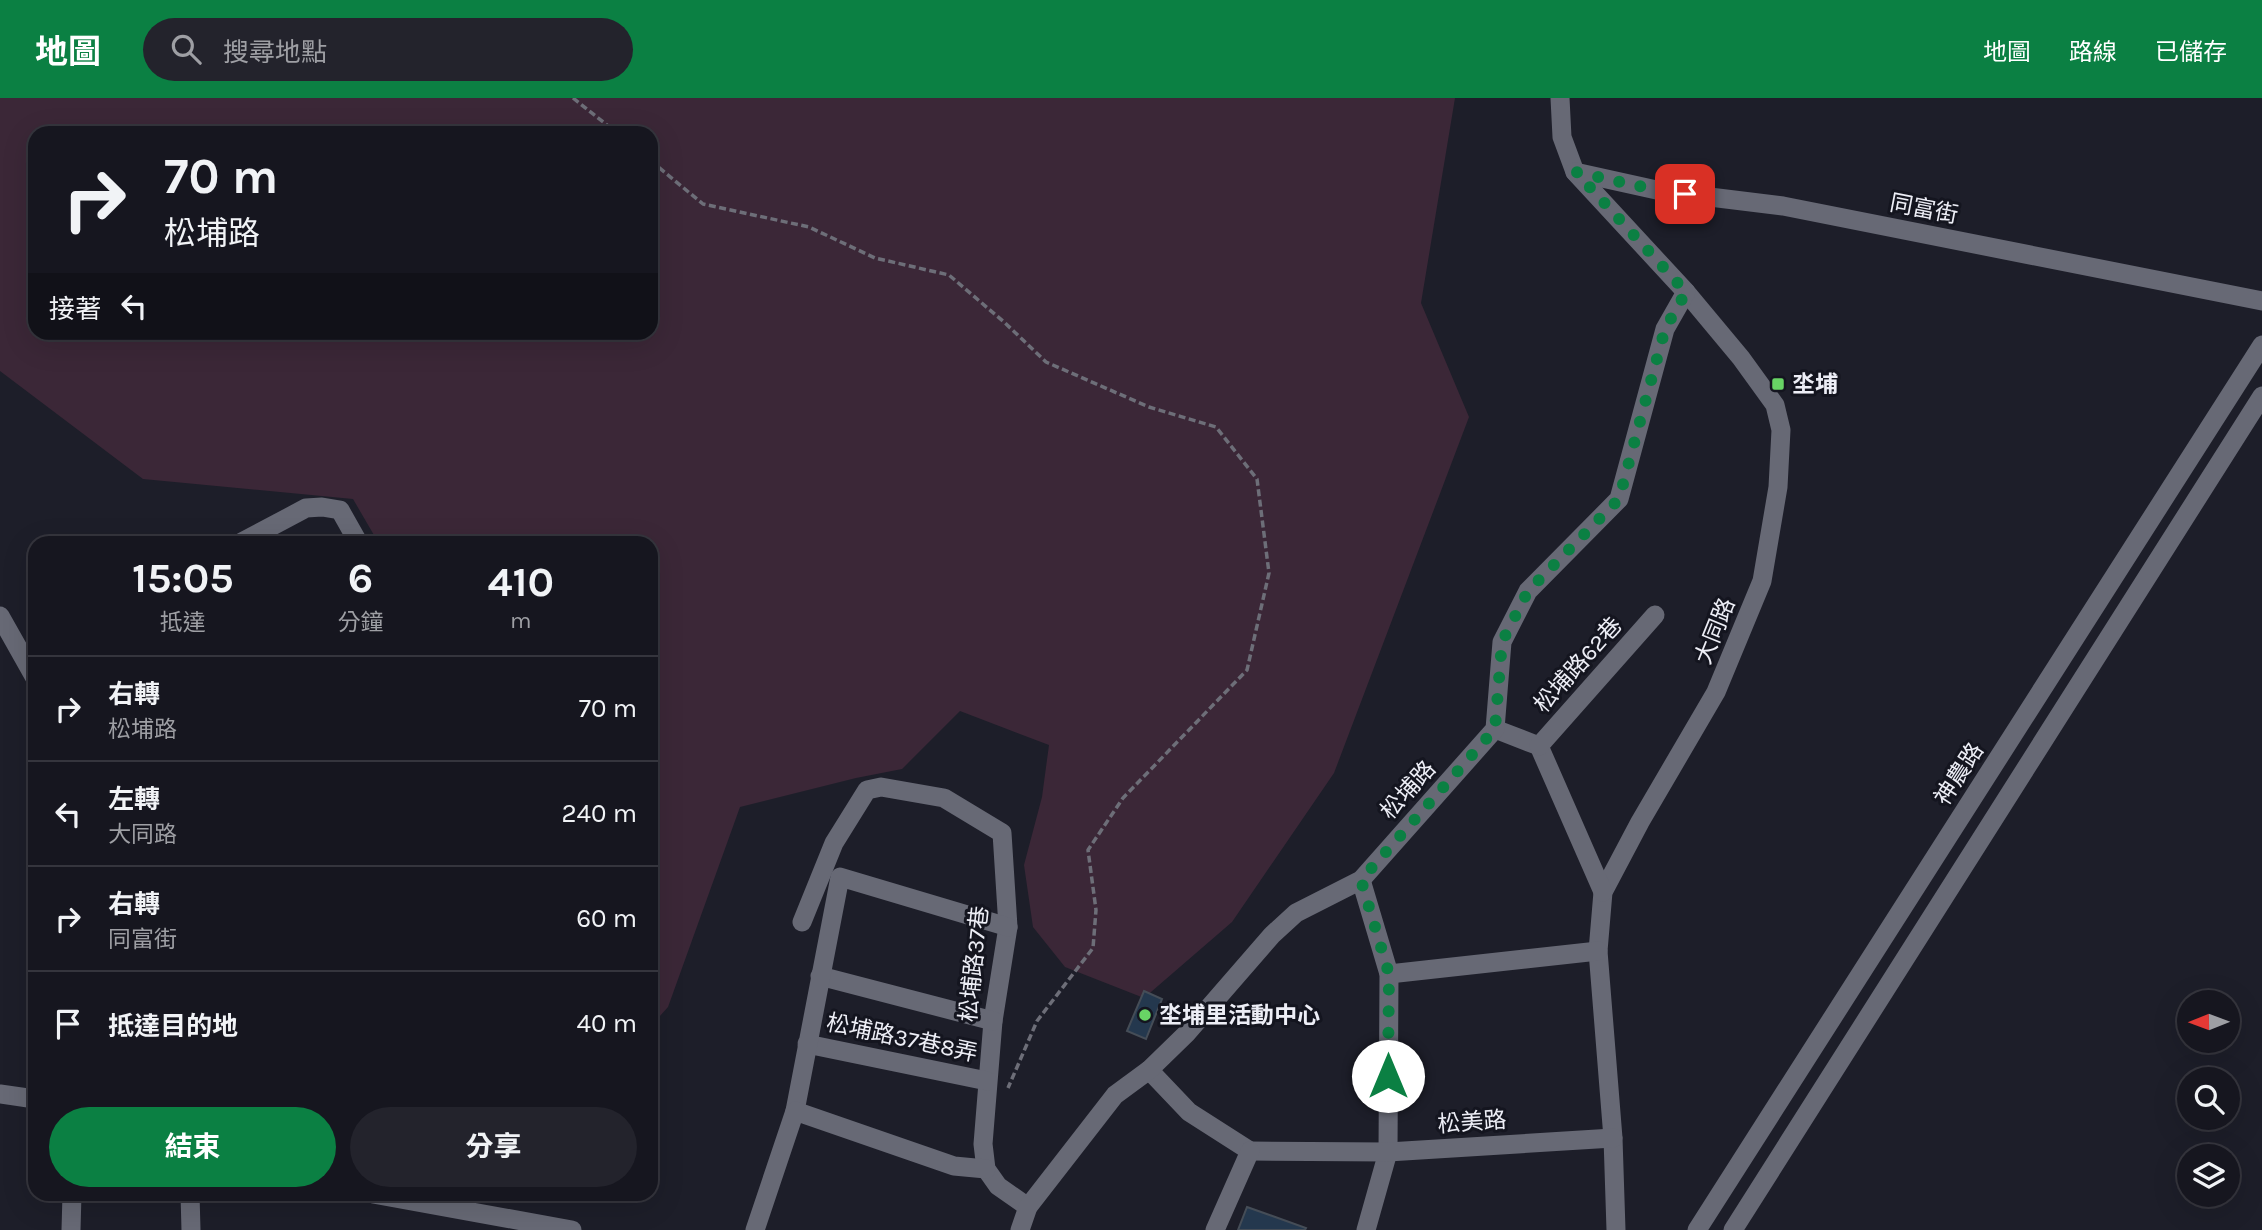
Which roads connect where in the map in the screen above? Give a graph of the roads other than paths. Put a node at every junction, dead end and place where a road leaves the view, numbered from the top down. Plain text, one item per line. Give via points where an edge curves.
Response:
1 (1560, 98) edge
2 (1576, 172) junction
3 (1686, 292) junction
4 (2262, 301) edge
5 (2259, 356) edge
6 (2262, 396) edge
7 (253, 536) edge
8 (355, 536) edge
9 (1655, 615) dead end
10 (0, 616) edge
11 (28, 666) edge
12 (1495, 729) junction
13 (1539, 746) junction
14 (1361, 880) junction
15 (1603, 892) junction
16 (802, 922) dead end
17 (1008, 927) junction
18 (1598, 951) junction
19 (1389, 974) junction
20 (820, 976) junction
21 (993, 1021) junction
22 (807, 1044) junction
23 (1149, 1070) junction
24 (987, 1081) junction
25 (0, 1094) edge
26 (28, 1098) edge
27 (795, 1111) junction
28 (1613, 1138) junction
29 (1250, 1151) junction
30 (1388, 1152) junction
31 (986, 1169) junction
32 (72, 1201) edge
33 (190, 1201) edge
34 (409, 1201) edge
35 (1028, 1207) junction
36 (568, 1229) edge
37 (71, 1230) edge
38 (191, 1230) edge
39 (755, 1230) edge
40 (1020, 1230) edge
41 (1215, 1230) edge
42 (1366, 1230) edge
43 (1616, 1230) edge
44 (1697, 1230) edge
45 (1733, 1230) edge

1 - 2 street, 大同路 via 1562,137
2 - 3 street, 大同路
2 - 4 street, 同富街 via 1661,191 1783,206
3 - 12 street via 1665,329 1619,499 1528,591 1502,642
3 - 15 street, 大同路 via 1775,405 1781,430 1778,487 1762,580 1716,692
5 - 44 street, 神農路
6 - 45 street
7 - 8 street via 306,508 322,507 340,510
9 - 13 street, 松埔路62巷
10 - 11 street
12 - 13 street, 松埔路62巷
12 - 14 street, 松埔路
13 - 15 street, 松埔路62巷
14 - 19 street
14 - 23 street, 松埔路 via 1296,913 1272,934
15 - 18 street, 大同路
16 - 17 street, 松埔路37巷 via 834,842 867,790 881,787 944,798 1002,833
17 - 20 street via 840,877
17 - 21 street, 松埔路37巷
18 - 19 street
18 - 28 street, 大同路
19 - 30 street
20 - 21 street
20 - 22 street
21 - 24 street, 松埔路37巷
22 - 24 street, 松埔路37巷8弄
22 - 27 street
23 - 29 street via 1189,1112
23 - 35 street, 松埔路 via 1115,1095
24 - 31 street, 松埔路37巷
25 - 26 street
27 - 31 street via 954,1167
27 - 39 street
28 - 30 street, 松美路
28 - 43 street, 大同路
29 - 30 street, 松美路
29 - 41 street
30 - 42 street
31 - 35 street via 998,1186
32 - 37 street
33 - 38 street
34 - 36 street
35 - 40 street, 松埔路

